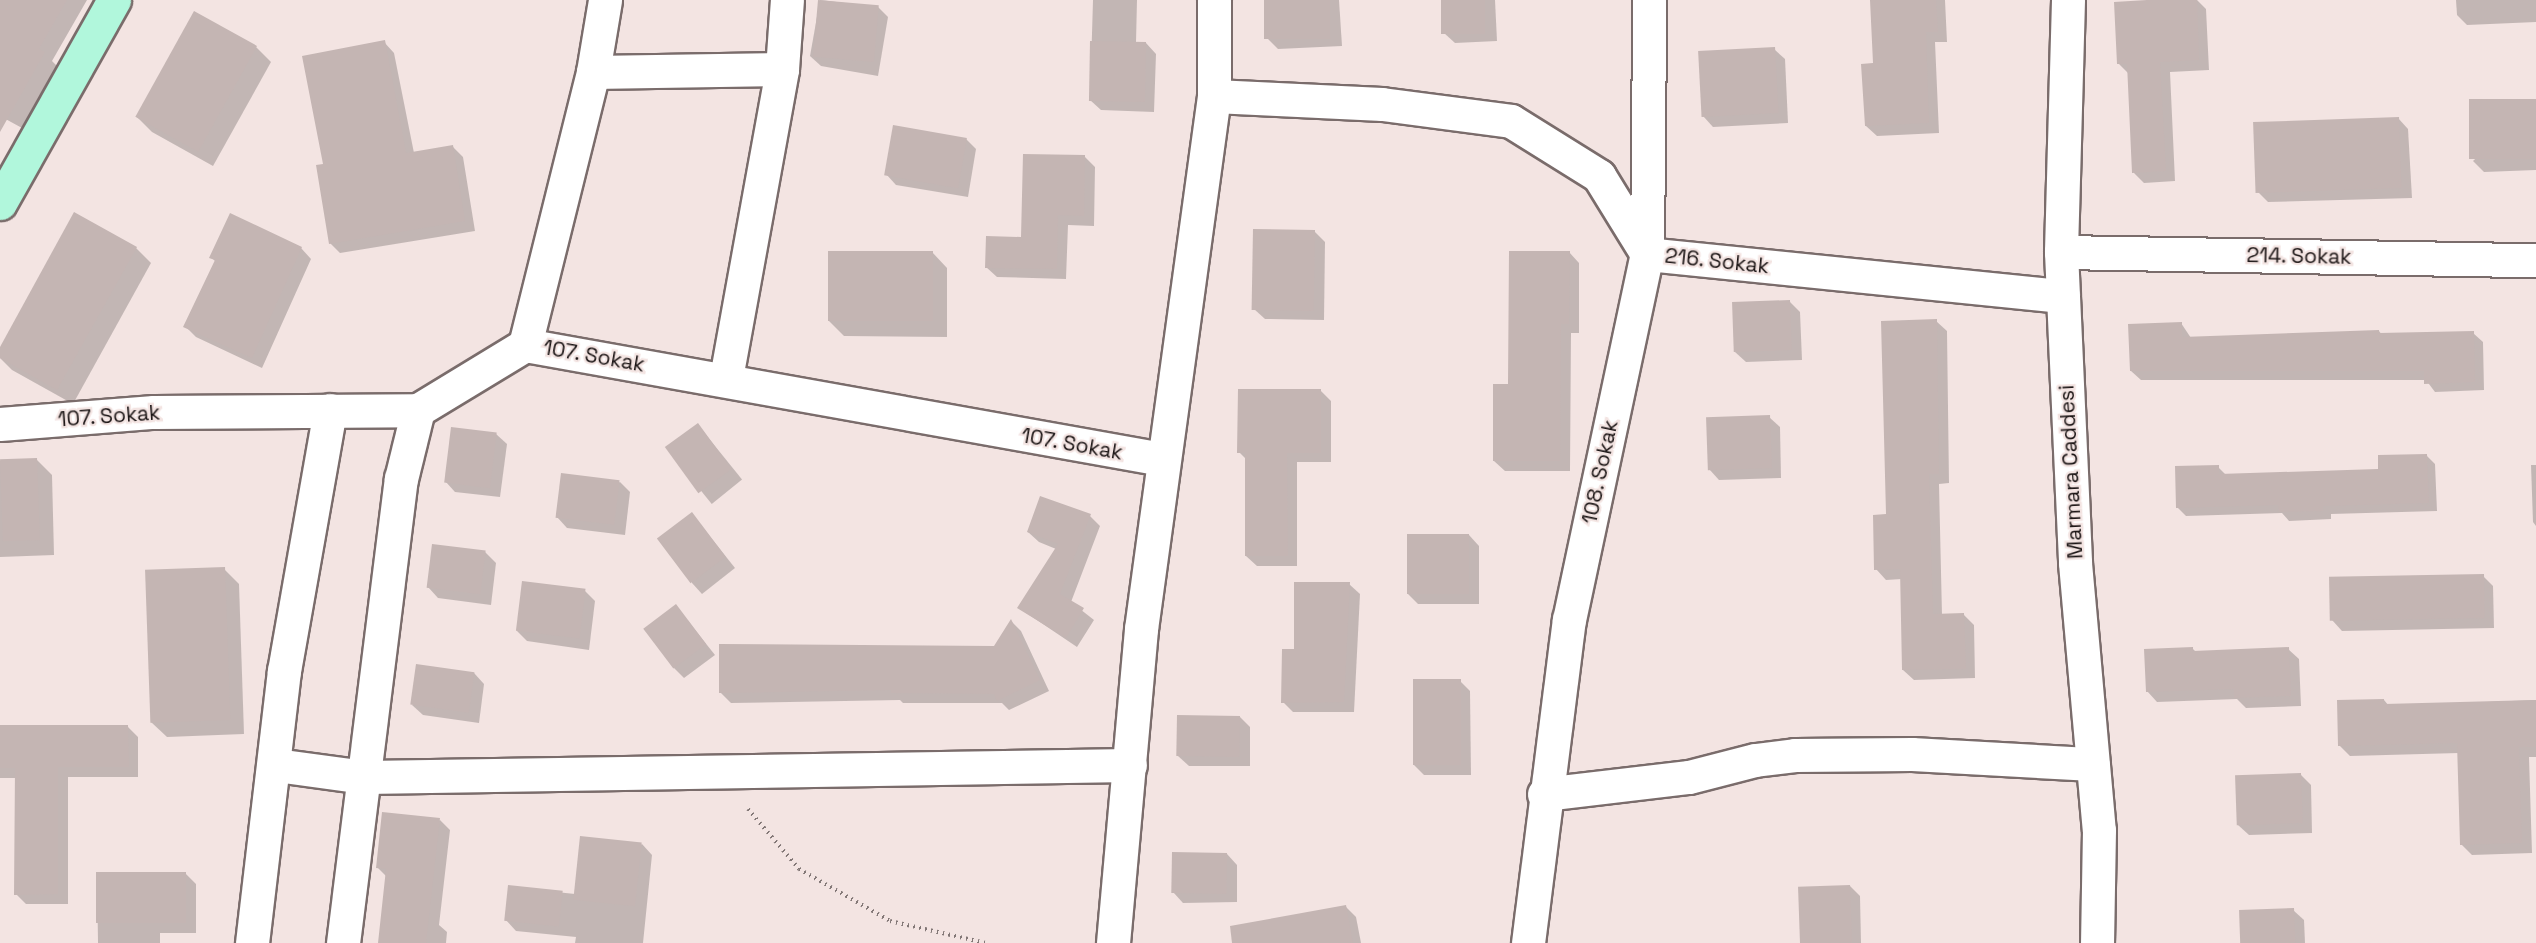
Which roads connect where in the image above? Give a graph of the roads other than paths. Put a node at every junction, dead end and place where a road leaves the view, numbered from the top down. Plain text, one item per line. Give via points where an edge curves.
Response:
1 (114, 0) edge
2 (605, 0) edge
3 (787, 0) edge
4 (1214, 0) edge
5 (1648, 0) edge
6 (2068, 0) edge
7 (782, 69) junction
8 (593, 72) junction
9 (1214, 96) junction
10 (0, 203) edge
11 (2061, 252) junction
12 (1647, 254) junction
13 (2536, 260) edge
14 (2063, 296) junction
15 (525, 345) junction
16 (726, 378) junction
17 (330, 410) junction
18 (418, 410) junction
19 (0, 424) edge
20 (1162, 459) junction
21 (2093, 764) junction
22 (276, 765) junction
23 (1130, 765) junction
24 (365, 777) junction
25 (1544, 794) junction
26 (252, 943) edge
27 (343, 943) edge
28 (1113, 943) edge
29 (1528, 943) edge
30 (2097, 943) edge

1 - 10 main road
2 - 8 street
3 - 7 street
4 - 9 street
5 - 12 street, 108. Sokak
6 - 11 street, Marmara Caddesi
7 - 8 street
7 - 16 street
8 - 15 street
9 - 12 street, 216. Sokak via 1383,104 1511,121 1599,176
9 - 20 street
11 - 13 street, 214. Sokak
11 - 14 street, Marmara Caddesi
12 - 14 street, 216. Sokak
12 - 25 street, 108. Sokak via 1569,620
14 - 21 street, Marmara Caddesi via 2075,563
15 - 16 street, 107. Sokak
15 - 18 street, 107. Sokak
16 - 20 street, 107. Sokak via 843,405
17 - 18 street, 107. Sokak
17 - 19 street, 107. Sokak via 154,412
17 - 22 street via 284,671
18 - 24 street via 401,479
20 - 23 street via 1141,629
21 - 25 street via 1912,754 1796,755 1755,760 1689,777
21 - 30 street, Marmara Caddesi via 2099,830
22 - 24 street
22 - 26 street
23 - 24 street
23 - 28 street
24 - 27 street
25 - 29 street, 108. Sokak

